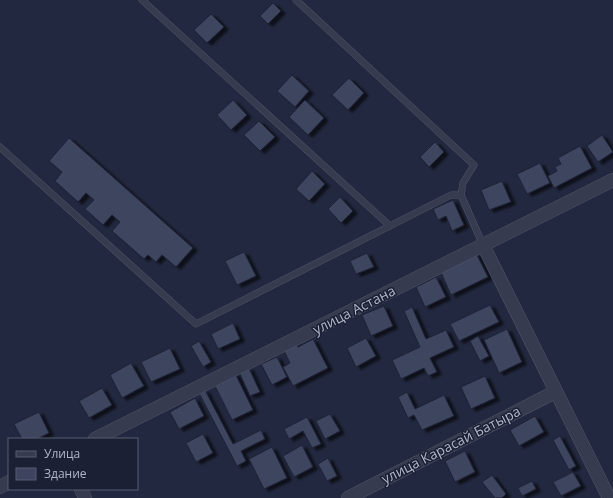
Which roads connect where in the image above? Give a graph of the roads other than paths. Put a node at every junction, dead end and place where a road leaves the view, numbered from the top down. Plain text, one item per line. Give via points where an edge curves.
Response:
1 (142, 0) edge
2 (296, 0) edge
3 (0, 147) edge
4 (613, 180) edge
5 (461, 195) junction
6 (390, 226) junction
7 (483, 245) junction
8 (555, 392) junction
9 (98, 438) edge
10 (348, 498) edge
11 (609, 498) edge

1 - 6 lane
2 - 5 lane via 474,165 463,183
3 - 6 lane via 196,324
4 - 7 street, улица Астана
5 - 6 lane via 451,195
5 - 7 lane
7 - 8 street
7 - 9 street, улица Астана
8 - 10 street, улица Карасай Батыра
8 - 11 street

